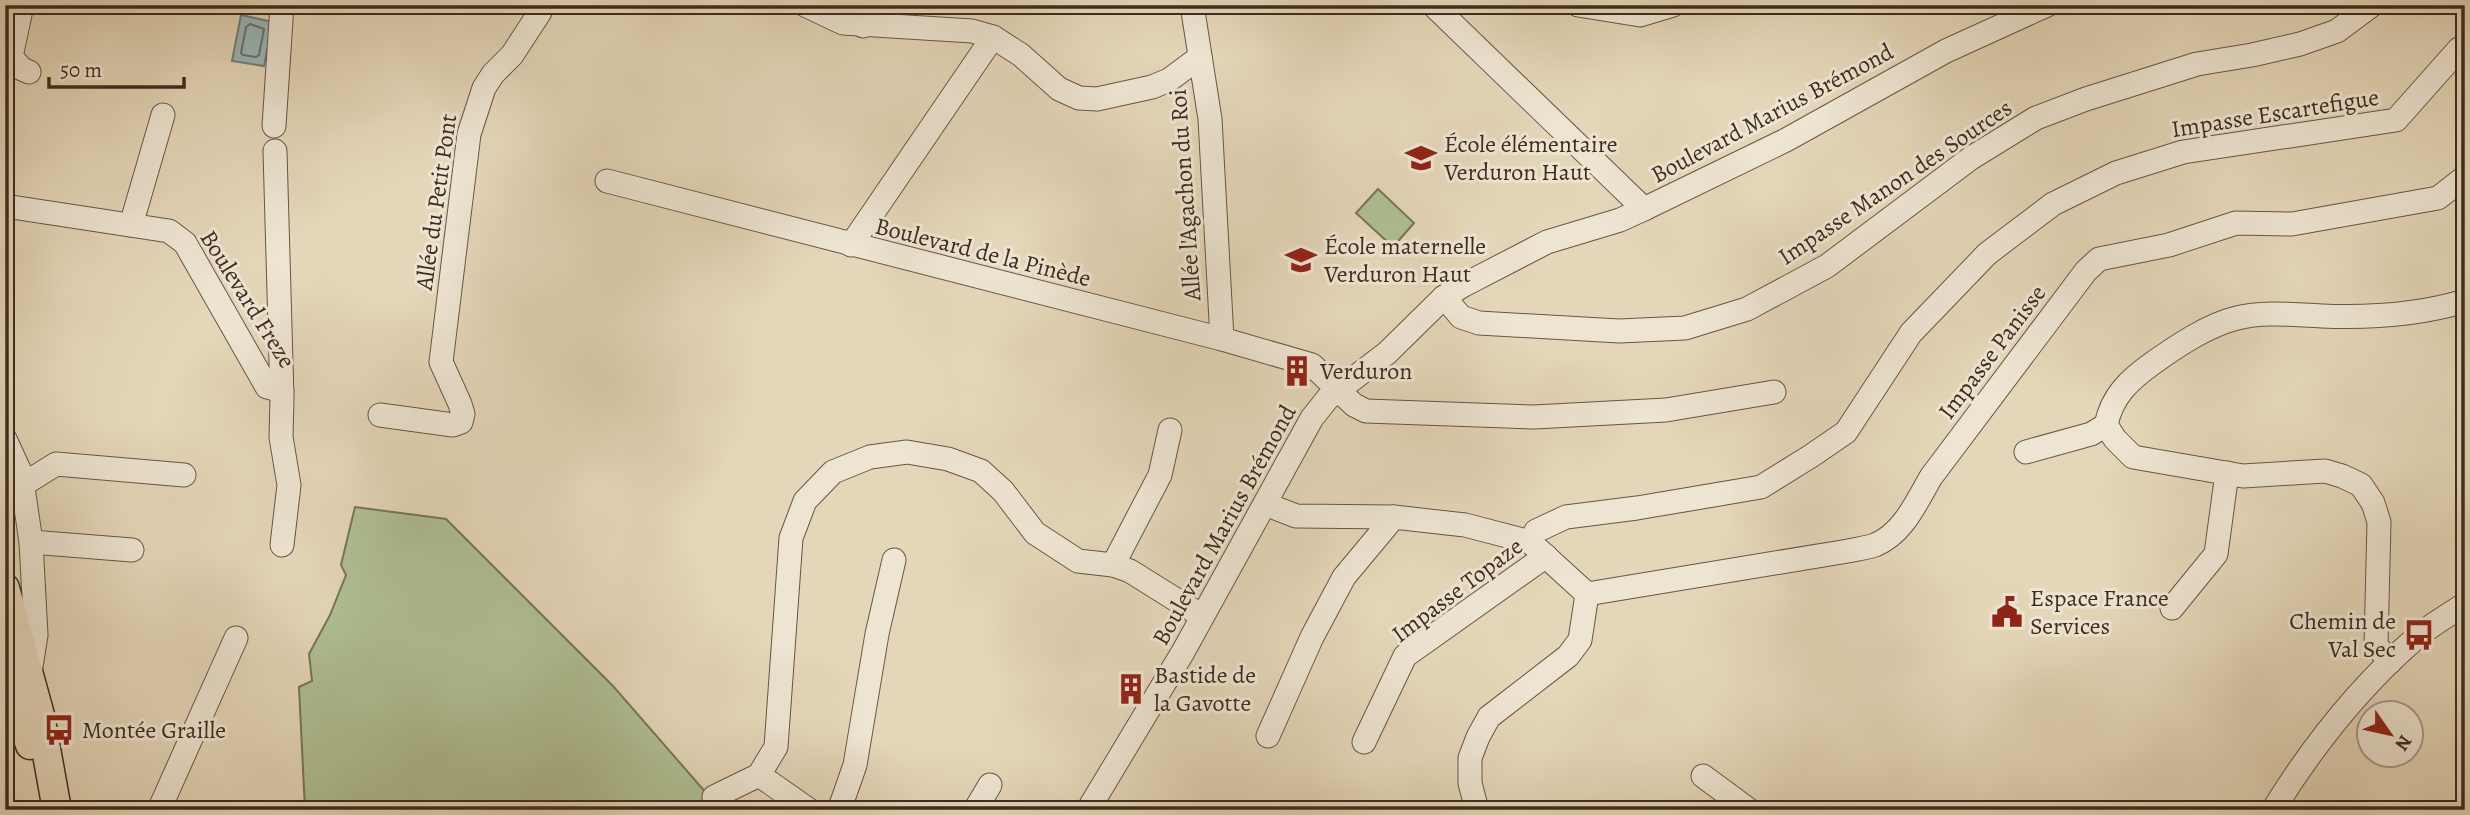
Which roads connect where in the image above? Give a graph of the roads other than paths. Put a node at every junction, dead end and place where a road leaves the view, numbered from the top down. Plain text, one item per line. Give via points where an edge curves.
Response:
1 (22, 5) edge
2 (282, 5) edge
3 (805, 5) edge
4 (878, 5) edge
5 (1192, 5) edge
6 (1578, 5) edge
7 (1673, 5) edge
8 (2047, 5) edge
9 (2372, 5) edge
10 (544, 8) edge
11 (1440, 8) edge
12 (863, 26) junction
13 (993, 37) junction
14 (2465, 46) edge
15 (1200, 57) junction
16 (29, 72) dead end
17 (163, 115) dead end
18 (274, 126) dead end
19 (275, 150) dead end
20 (2465, 177) edge
21 (607, 181) dead end
22 (5, 206) edge
23 (1644, 209) junction
24 (131, 225) junction
25 (851, 246) junction
26 (1444, 297) junction
27 (2465, 301) edge
28 (1222, 340) junction
29 (1338, 390) junction
30 (282, 391) junction
31 (1774, 392) dead end
32 (380, 415) dead end
33 (2106, 425) junction
34 (1170, 430) dead end
35 (5, 439) edge
36 (2026, 452) dead end
37 (2227, 473) junction
38 (184, 475) dead end
39 (24, 484) junction
40 (1265, 504) junction
41 (16, 514) edge
42 (1394, 517) junction
43 (31, 542) junction
44 (282, 545) dead end
45 (1538, 549) junction
46 (131, 550) dead end
47 (894, 560) dead end
48 (1113, 565) junction
49 (5, 588) edge
50 (1587, 594) junction
51 (2465, 604) edge
52 (2172, 608) dead end
53 (1202, 616) junction
54 (236, 638) dead end
55 (2390, 662) junction
56 (18, 670) edge
57 (1268, 736) dead end
58 (1364, 742) dead end
59 (759, 775) junction
60 (1703, 776) dead end
61 (990, 785) dead end
62 (714, 797) dead end
63 (43, 810) edge
64 (57, 810) edge
65 (159, 810) edge
66 (809, 810) edge
67 (837, 810) edge
68 (975, 810) edge
69 (1088, 810) edge
70 (1477, 810) edge
71 (1749, 810) edge
72 (2273, 810) edge

1 - 16 street via 11,57
2 - 18 street
3 - 12 street via 844,23
4 - 12 street
5 - 15 street, Allée l'Agachon du Roi
6 - 7 street via 1640,15
8 - 23 street, Boulevard Marius Brémond via 1946,51 1786,139
9 - 26 street, Impasse Manon des Sources via 2337,31 2300,44 2197,64 2036,118 1971,158 1827,266 1747,309 1685,328 1619,331 1479,323 1461,317
10 - 32 street, Allée du Petit Pont via 484,88 469,134 441,362 460,404 461,422 453,425
11 - 23 street
12 - 13 street via 972,31
13 - 15 street via 1059,89 1079,99 1152,87
13 - 25 street
14 - 45 street, Impasse Escartefigue via 2396,120 2183,152 2116,173 2053,204 1987,254 1911,332 1846,432 1761,487 1566,517 1536,531
15 - 28 street, Allée l'Agachon du Roi via 1210,119
17 - 24 street
19 - 30 street, Boulevard Freze
20 - 50 street, Impasse Panisse via 2438,198 2292,224 2236,223 2169,245 2099,259 1931,477 1895,532 1876,544 1848,551
21 - 25 street, Boulevard de la Pinède
22 - 24 street, Boulevard Freze
23 - 26 street, Boulevard Marius Brémond via 1547,242
24 - 30 street, Boulevard Freze via 169,231 185,243 267,387
25 - 28 street, Boulevard de la Pinède
26 - 29 street, Boulevard Marius Brémond via 1387,353
27 - 33 street via 2391,316 2271,313 2235,318 2184,342 2134,376 2118,393
28 - 29 street, Boulevard de la Pinède via 1312,365
29 - 31 street, Boulevard de la Pinède via 1366,411 1534,417 1666,410
29 - 40 street, Boulevard Marius Brémond via 1312,418
30 - 44 street, Boulevard Freze via 281,437 289,485
33 - 36 street via 2091,434
33 - 37 street via 2133,457
34 - 48 street via 1160,475
35 - 39 street
37 - 52 street via 2216,554
37 - 55 street via 2325,471 2361,485 2379,522 2376,645
38 - 39 street via 56,464
39 - 41 street
40 - 42 street via 1296,516
40 - 53 street, Boulevard Marius Brémond
41 - 43 street
42 - 45 street via 1465,525
42 - 57 street via 1344,577
43 - 46 street
43 - 56 street via 36,635
45 - 50 street
45 - 58 street, Impasse Topaze via 1405,656
47 - 67 street via 855,765
48 - 53 street
48 - 59 street via 1078,561 1035,533 981,471 948,459 907,452 870,457 833,472 805,501 791,538 776,747
49 - 56 main road
50 - 70 street via 1580,640 1569,656 1489,717 1478,737 1470,758
51 - 55 street via 2419,635
53 - 69 street, Boulevard Marius Brémond
54 - 65 street
55 - 72 street via 2337,719
56 - 63 main road
56 - 64 main road via 40,715
59 - 62 street
59 - 66 street
60 - 71 street
61 - 68 street

